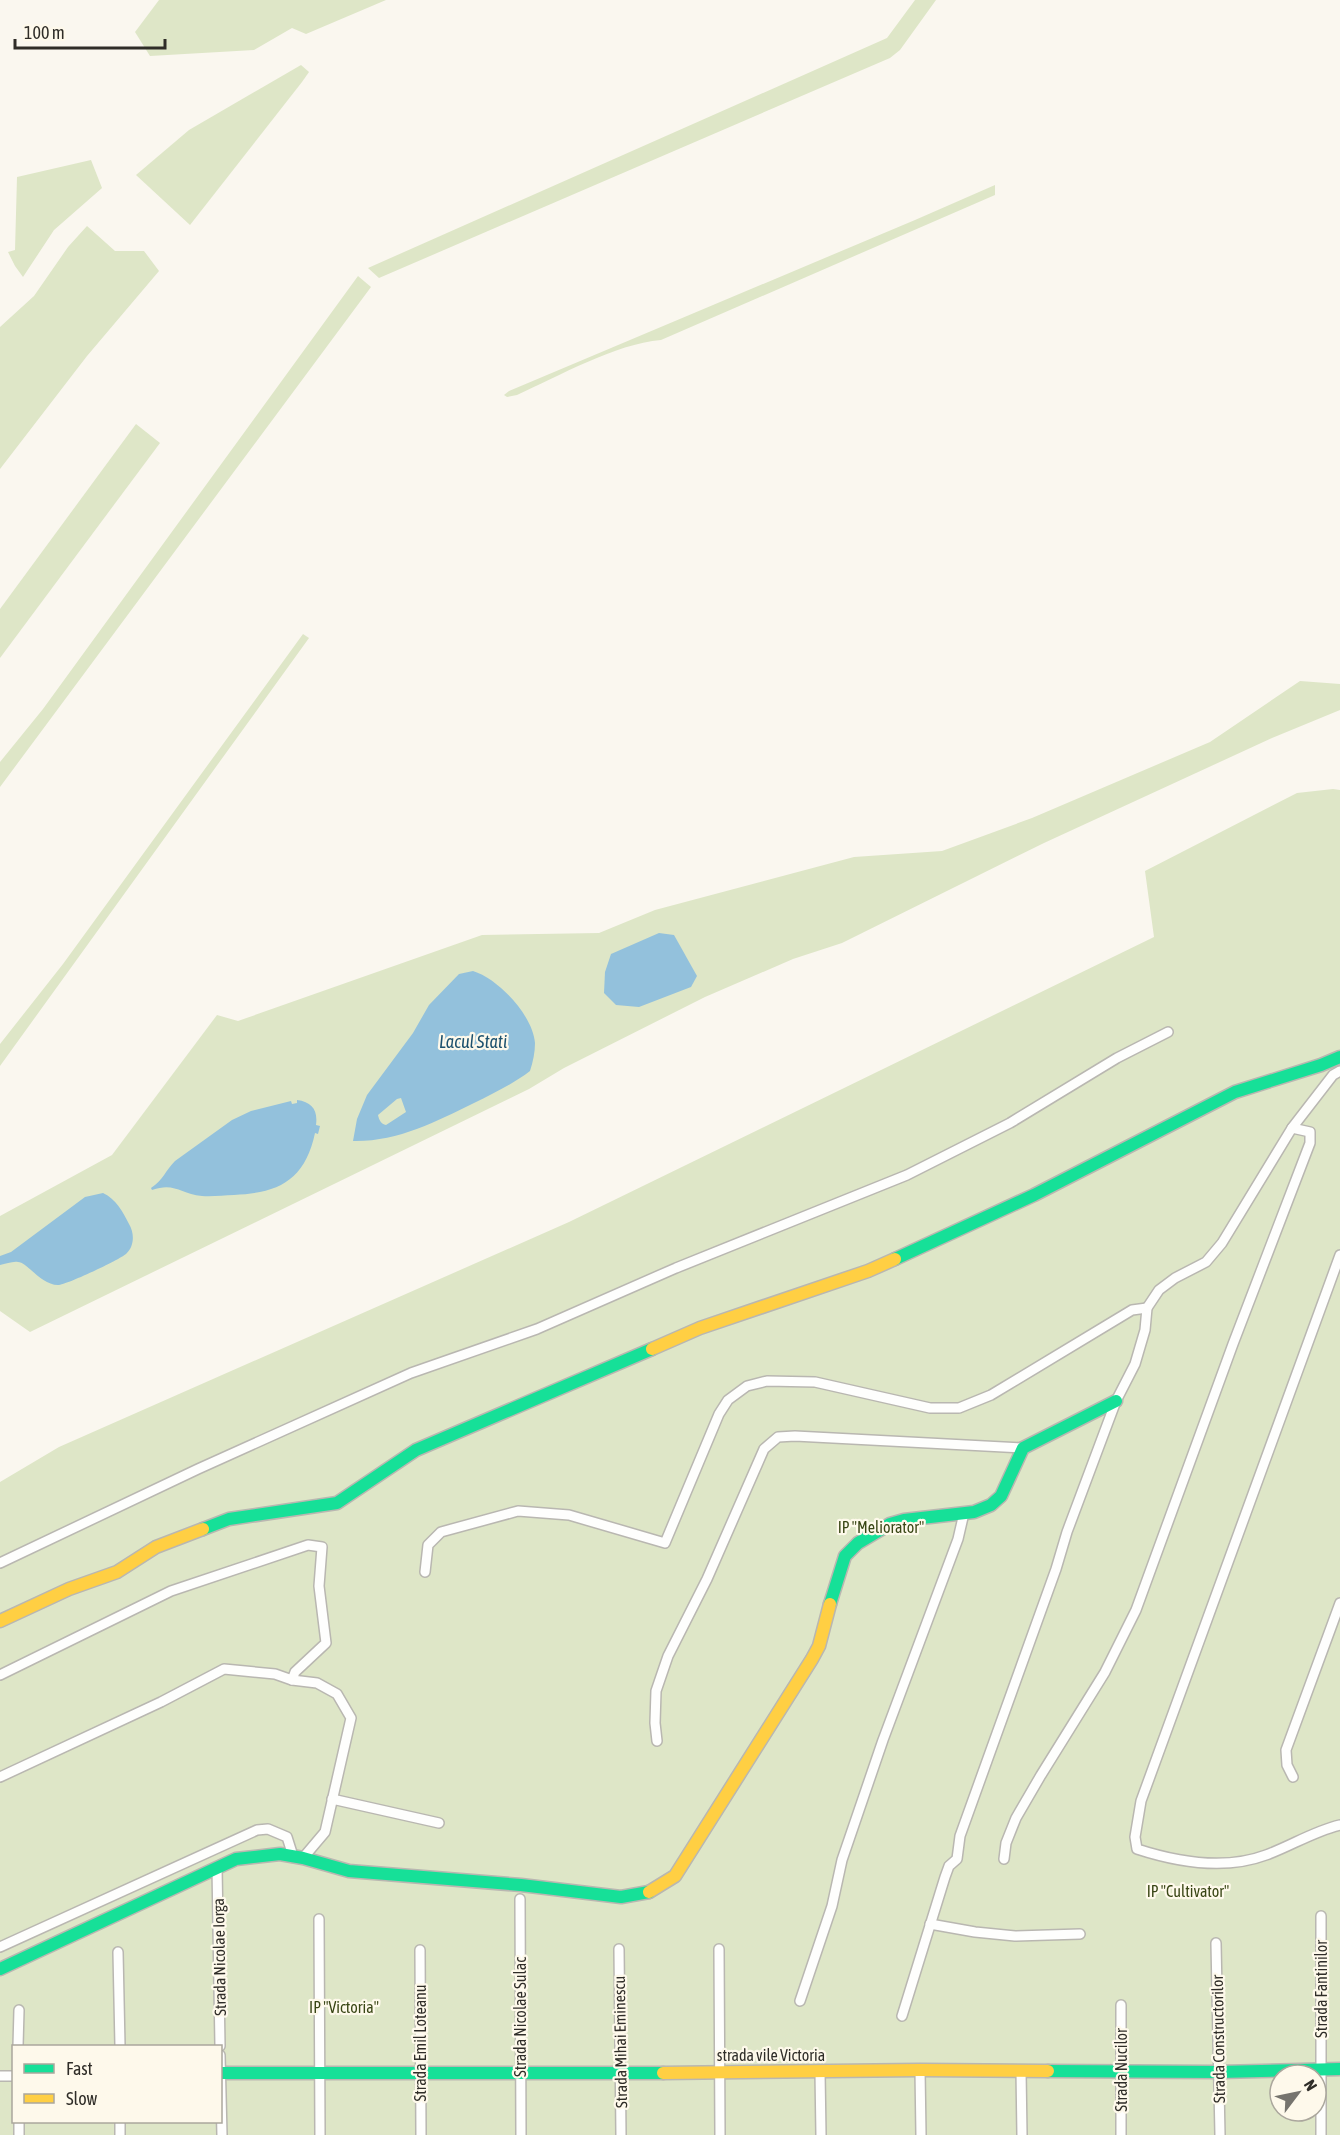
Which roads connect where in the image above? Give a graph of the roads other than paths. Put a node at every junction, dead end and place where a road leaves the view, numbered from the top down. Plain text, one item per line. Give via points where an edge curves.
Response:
1 (1167, 1032) dead end
2 (1340, 1057) edge
3 (1340, 1071) edge
4 (1292, 1128) junction
5 (1340, 1255) edge
6 (1147, 1308) junction
7 (1116, 1401) junction
8 (1023, 1448) junction
9 (964, 1513) junction
10 (0, 1563) edge
11 (425, 1572) dead end
12 (1340, 1603) edge
13 (0, 1621) edge
14 (0, 1675) edge
15 (292, 1680) junction
16 (657, 1741) dead end
17 (0, 1777) edge
18 (1293, 1777) dead end
19 (332, 1799) junction
20 (439, 1823) dead end
21 (1340, 1825) edge
22 (298, 1857) junction
23 (1004, 1859) dead end
24 (217, 1867) junction
25 (520, 1899) dead end
26 (1321, 1916) dead end
27 (319, 1919) dead end
28 (930, 1924) junction
29 (1080, 1934) dead end
30 (1216, 1942) dead end
31 (0, 1947) edge
32 (719, 1948) dead end
33 (619, 1949) dead end
34 (420, 1950) dead end
35 (118, 1952) dead end
36 (0, 1969) edge
37 (800, 2001) dead end
38 (1121, 2005) dead end
39 (19, 2010) dead end
40 (902, 2016) dead end
41 (18, 2045) edge
42 (120, 2045) edge
43 (220, 2045) edge
44 (1321, 2063) edge
45 (920, 2070) junction
46 (1021, 2071) junction
47 (1268, 2071) edge
48 (719, 2072) junction
49 (820, 2072) junction
50 (1120, 2072) junction
51 (1219, 2072) junction
52 (222, 2073) edge
53 (420, 2073) junction
54 (520, 2073) junction
55 (319, 2074) junction
56 (621, 2074) junction
57 (320, 2135) edge
58 (421, 2135) edge
59 (521, 2135) edge
60 (621, 2135) edge
61 (720, 2135) edge
62 (821, 2135) edge
63 (921, 2135) edge
64 (1022, 2135) edge
65 (1121, 2135) edge
66 (1220, 2135) edge

1 - 10 street via 1010,1123 908,1175 676,1268 537,1329 411,1373
2 - 13 street via 1235,1092 1034,1195 868,1271 700,1328 416,1450 337,1503 230,1519 156,1547 117,1572
3 - 4 street
4 - 6 street via 1222,1243 1206,1262 1159,1290
4 - 23 street via 1310,1132 1310,1143 1136,1611 1105,1672 1016,1818
5 - 21 street via 1141,1801 1135,1838 1137,1849 1209,1864 1264,1856
6 - 7 street via 1135,1364
6 - 11 street via 1132,1310 991,1395 959,1407 930,1408 814,1382 767,1381 747,1386 728,1400 719,1414 665,1543 569,1515 518,1511 441,1532 428,1545
7 - 8 street
7 - 28 street via 960,1836 957,1859 949,1866
8 - 9 street via 1001,1496 991,1505
8 - 16 street via 778,1437 764,1449 668,1656 656,1691
9 - 22 street via 890,1524 858,1543 845,1556 819,1646 804,1675 675,1876 661,1886 621,1897 349,1871
9 - 37 street via 842,1860 832,1906
12 - 18 street via 1286,1750
14 - 15 street via 171,1591 308,1545 322,1547 319,1586 326,1643 295,1672
15 - 17 street via 275,1674 224,1669
15 - 19 street via 317,1683 337,1694 351,1718
19 - 20 street
19 - 22 street via 325,1832
22 - 24 street via 280,1854 236,1859
22 - 31 street via 287,1837 268,1829 256,1830
24 - 36 street
24 - 43 street, Strada Nicolae Iorga
25 - 54 street, Strada Nicolae Sulac
26 - 44 street, Strada Fantinilor
27 - 55 street
28 - 29 street via 1015,1936
28 - 40 street
30 - 51 street, Strada Constructorilor
32 - 48 street
33 - 56 street, Strada Mihai Eminescu
34 - 53 street, Strada Emil Loteanu
35 - 42 street
38 - 50 street, Strada Nucilor
39 - 41 street
45 - 46 street, strada vile Victoria
45 - 49 street, strada vile Victoria
45 - 63 street
46 - 50 street, strada vile Victoria
46 - 64 street
47 - 51 street, strada vile Victoria
48 - 49 street, strada vile Victoria
48 - 56 street, strada vile Victoria
48 - 61 street
49 - 62 street
50 - 51 street, strada vile Victoria
50 - 65 street, Strada Nucilor
51 - 66 street, Strada Constructorilor
52 - 55 street, strada vile Victoria
53 - 54 street, strada vile Victoria
53 - 55 street, strada vile Victoria
53 - 58 street, Strada Emil Loteanu
54 - 56 street, strada vile Victoria
54 - 59 street, Strada Nicolae Sulac
55 - 57 street
56 - 60 street, Strada Mihai Eminescu

